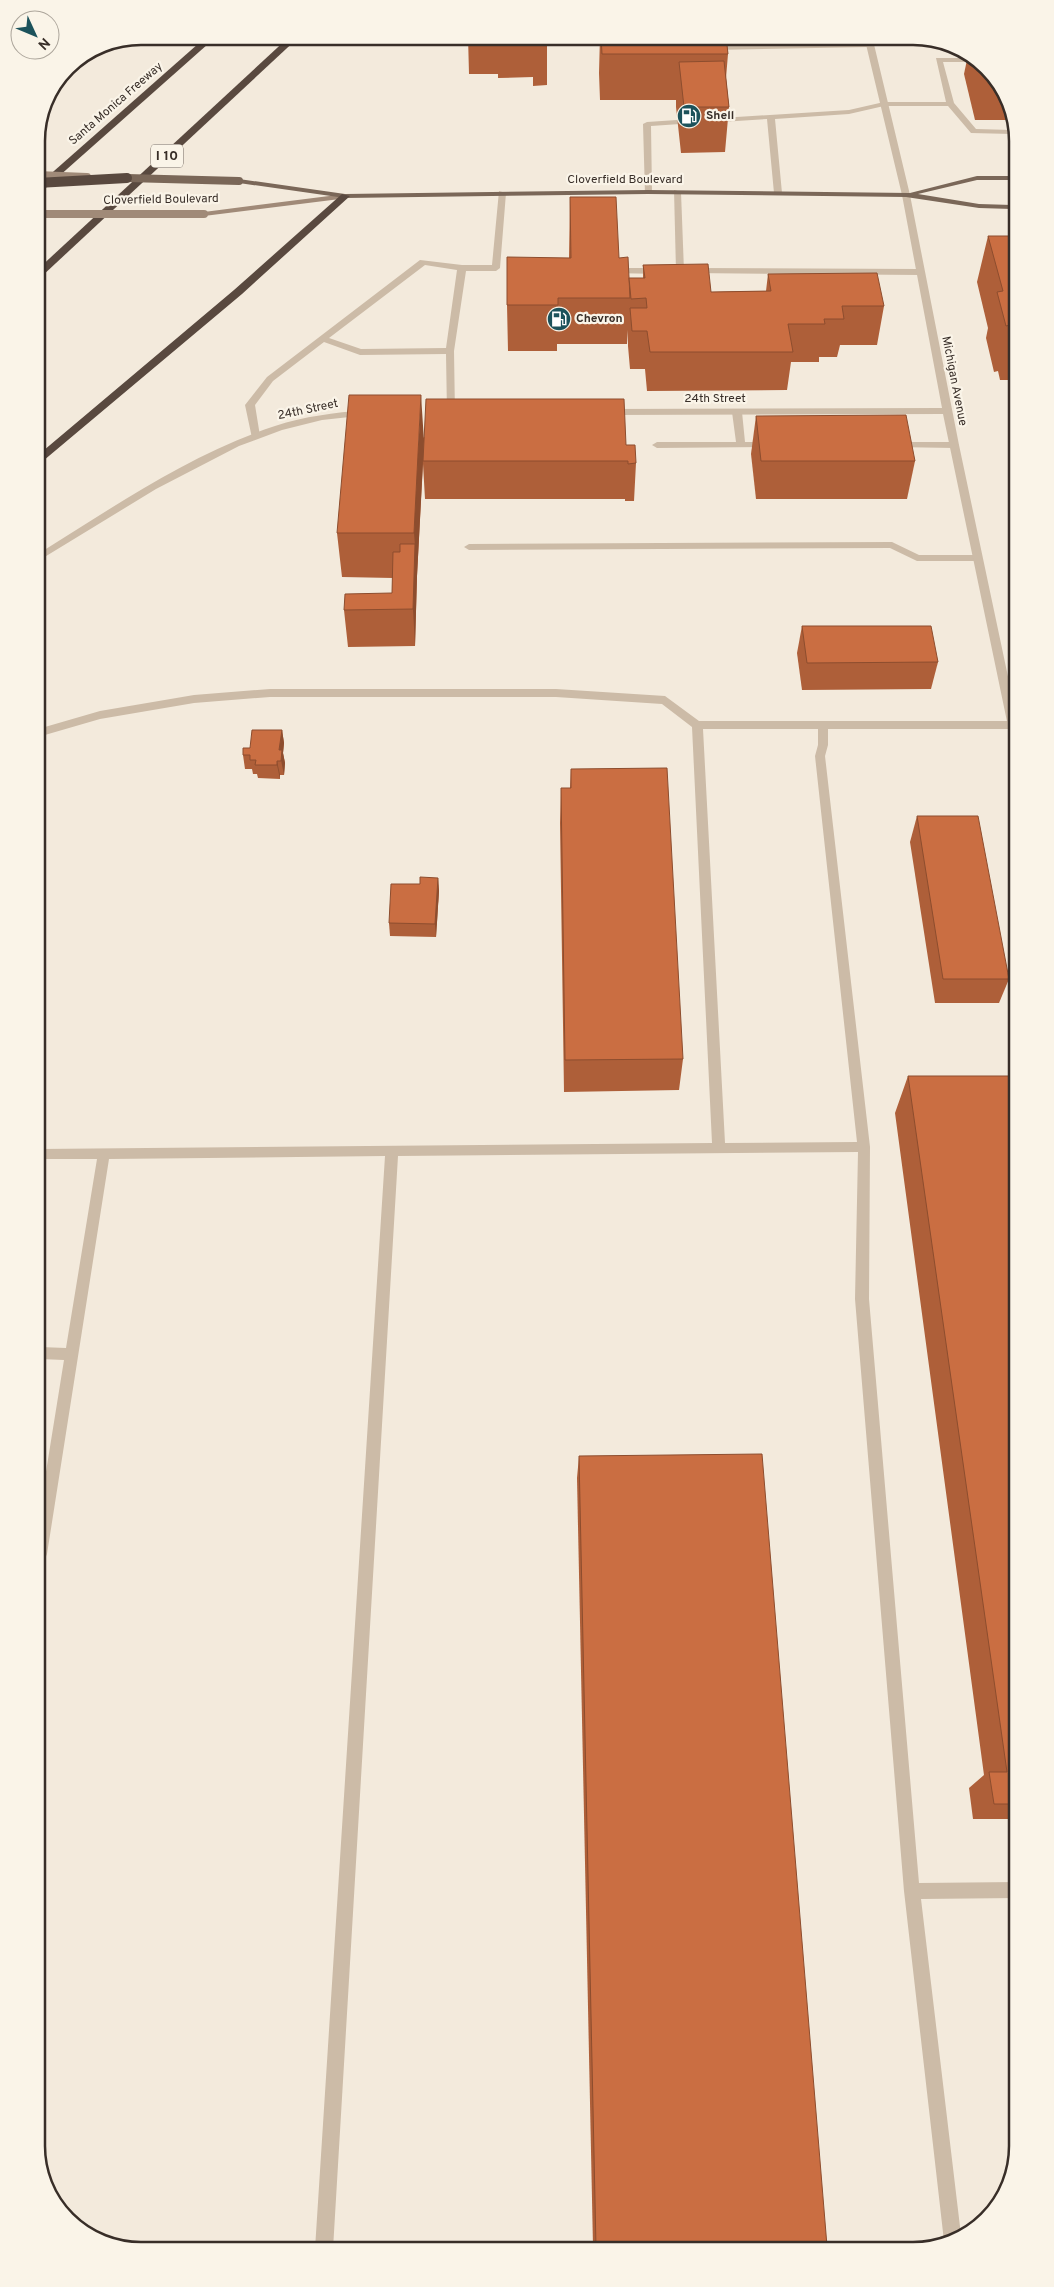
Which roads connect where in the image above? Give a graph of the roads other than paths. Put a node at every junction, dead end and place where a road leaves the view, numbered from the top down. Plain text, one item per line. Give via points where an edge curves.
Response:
1 (203, 45) edge
2 (286, 45) edge
3 (775, 45) edge
4 (869, 45) edge
5 (705, 48) edge
6 (964, 60) edge
7 (884, 104) junction
8 (950, 104) junction
9 (771, 117) junction
10 (721, 120) edge
11 (677, 122) dead end
12 (1008, 132) edge
13 (45, 175) edge
14 (126, 178) junction
15 (1009, 178) edge
16 (45, 183) edge
17 (45, 184) edge
18 (648, 192) junction
19 (677, 192) junction
20 (502, 193) junction
21 (778, 193) junction
22 (906, 195) junction
23 (344, 196) junction
24 (1009, 207) edge
25 (45, 214) edge
26 (45, 268) edge
27 (462, 268) junction
28 (615, 271) edge
29 (680, 271) junction
30 (920, 272) junction
31 (322, 339) junction
32 (450, 351) junction
33 (947, 411) junction
34 (599, 412) edge
35 (737, 412) junction
36 (374, 413) edge
37 (452, 413) edge
38 (255, 436) junction
39 (657, 445) dead end
40 (741, 445) junction
41 (780, 445) edge
42 (886, 445) edge
43 (954, 445) junction
44 (45, 455) edge
45 (470, 547) dead end
46 (45, 554) edge
47 (978, 558) junction
48 (1009, 709) edge
49 (697, 725) junction
50 (822, 725) junction
51 (1009, 728) edge
52 (45, 731) edge
53 (864, 1147) junction
54 (719, 1148) junction
55 (392, 1150) junction
56 (104, 1153) junction
57 (45, 1154) edge
58 (45, 1353) edge
59 (72, 1354) junction
60 (45, 1523) edge
61 (1009, 1890) edge
62 (912, 1891) junction
63 (952, 2233) edge
64 (324, 2242) edge

1 - 17 highway, Santa Monica Freeway
2 - 26 highway, I 10
3 - 5 street
4 - 7 street, Michigan Avenue
6 - 8 street via 939,60
7 - 8 street
7 - 9 street via 849,112
7 - 22 street, Michigan Avenue
8 - 12 street via 974,131
9 - 10 street
9 - 21 street
11 - 18 street via 647,124
13 - 14 main road, Cloverfield Boulevard, bridge
14 - 16 highway, bridge
14 - 23 main road, Cloverfield Boulevard, bridge via 239,180
15 - 22 main road, Cloverfield Boulevard via 977,178
18 - 19 main road, Cloverfield Boulevard
18 - 20 main road, Cloverfield Boulevard
19 - 21 main road, Cloverfield Boulevard
19 - 29 street
20 - 23 main road, Cloverfield Boulevard
20 - 27 street via 500,268
21 - 22 main road, Cloverfield Boulevard
22 - 24 main road, Cloverfield Boulevard via 979,206
22 - 30 street, Michigan Avenue
23 - 25 main road, Cloverfield Boulevard, bridge via 204,214
23 - 44 highway via 286,250
27 - 31 street via 423,262
27 - 32 street
28 - 29 street
29 - 30 street
30 - 33 street, Michigan Avenue
31 - 32 street via 360,352
31 - 38 street via 270,379 250,405
32 - 37 street
33 - 35 street, 24th Street
33 - 43 street, Michigan Avenue
34 - 35 street, 24th Street
35 - 40 street
36 - 38 street, 24th Street via 298,422
38 - 46 street, 24th Street via 202,459
39 - 40 street
40 - 41 street
42 - 43 street
43 - 47 street, Michigan Avenue
45 - 47 street via 892,545 917,558
47 - 48 street, Michigan Avenue
49 - 50 street
49 - 52 street via 665,700 556,693 270,693 194,699 100,715
49 - 54 street
50 - 51 street
50 - 53 street via 820,756
53 - 54 street
53 - 62 street via 862,1299
54 - 55 street
55 - 56 street
55 - 64 street
56 - 57 street
56 - 59 street
58 - 59 street
59 - 60 street
61 - 62 street
62 - 63 street

